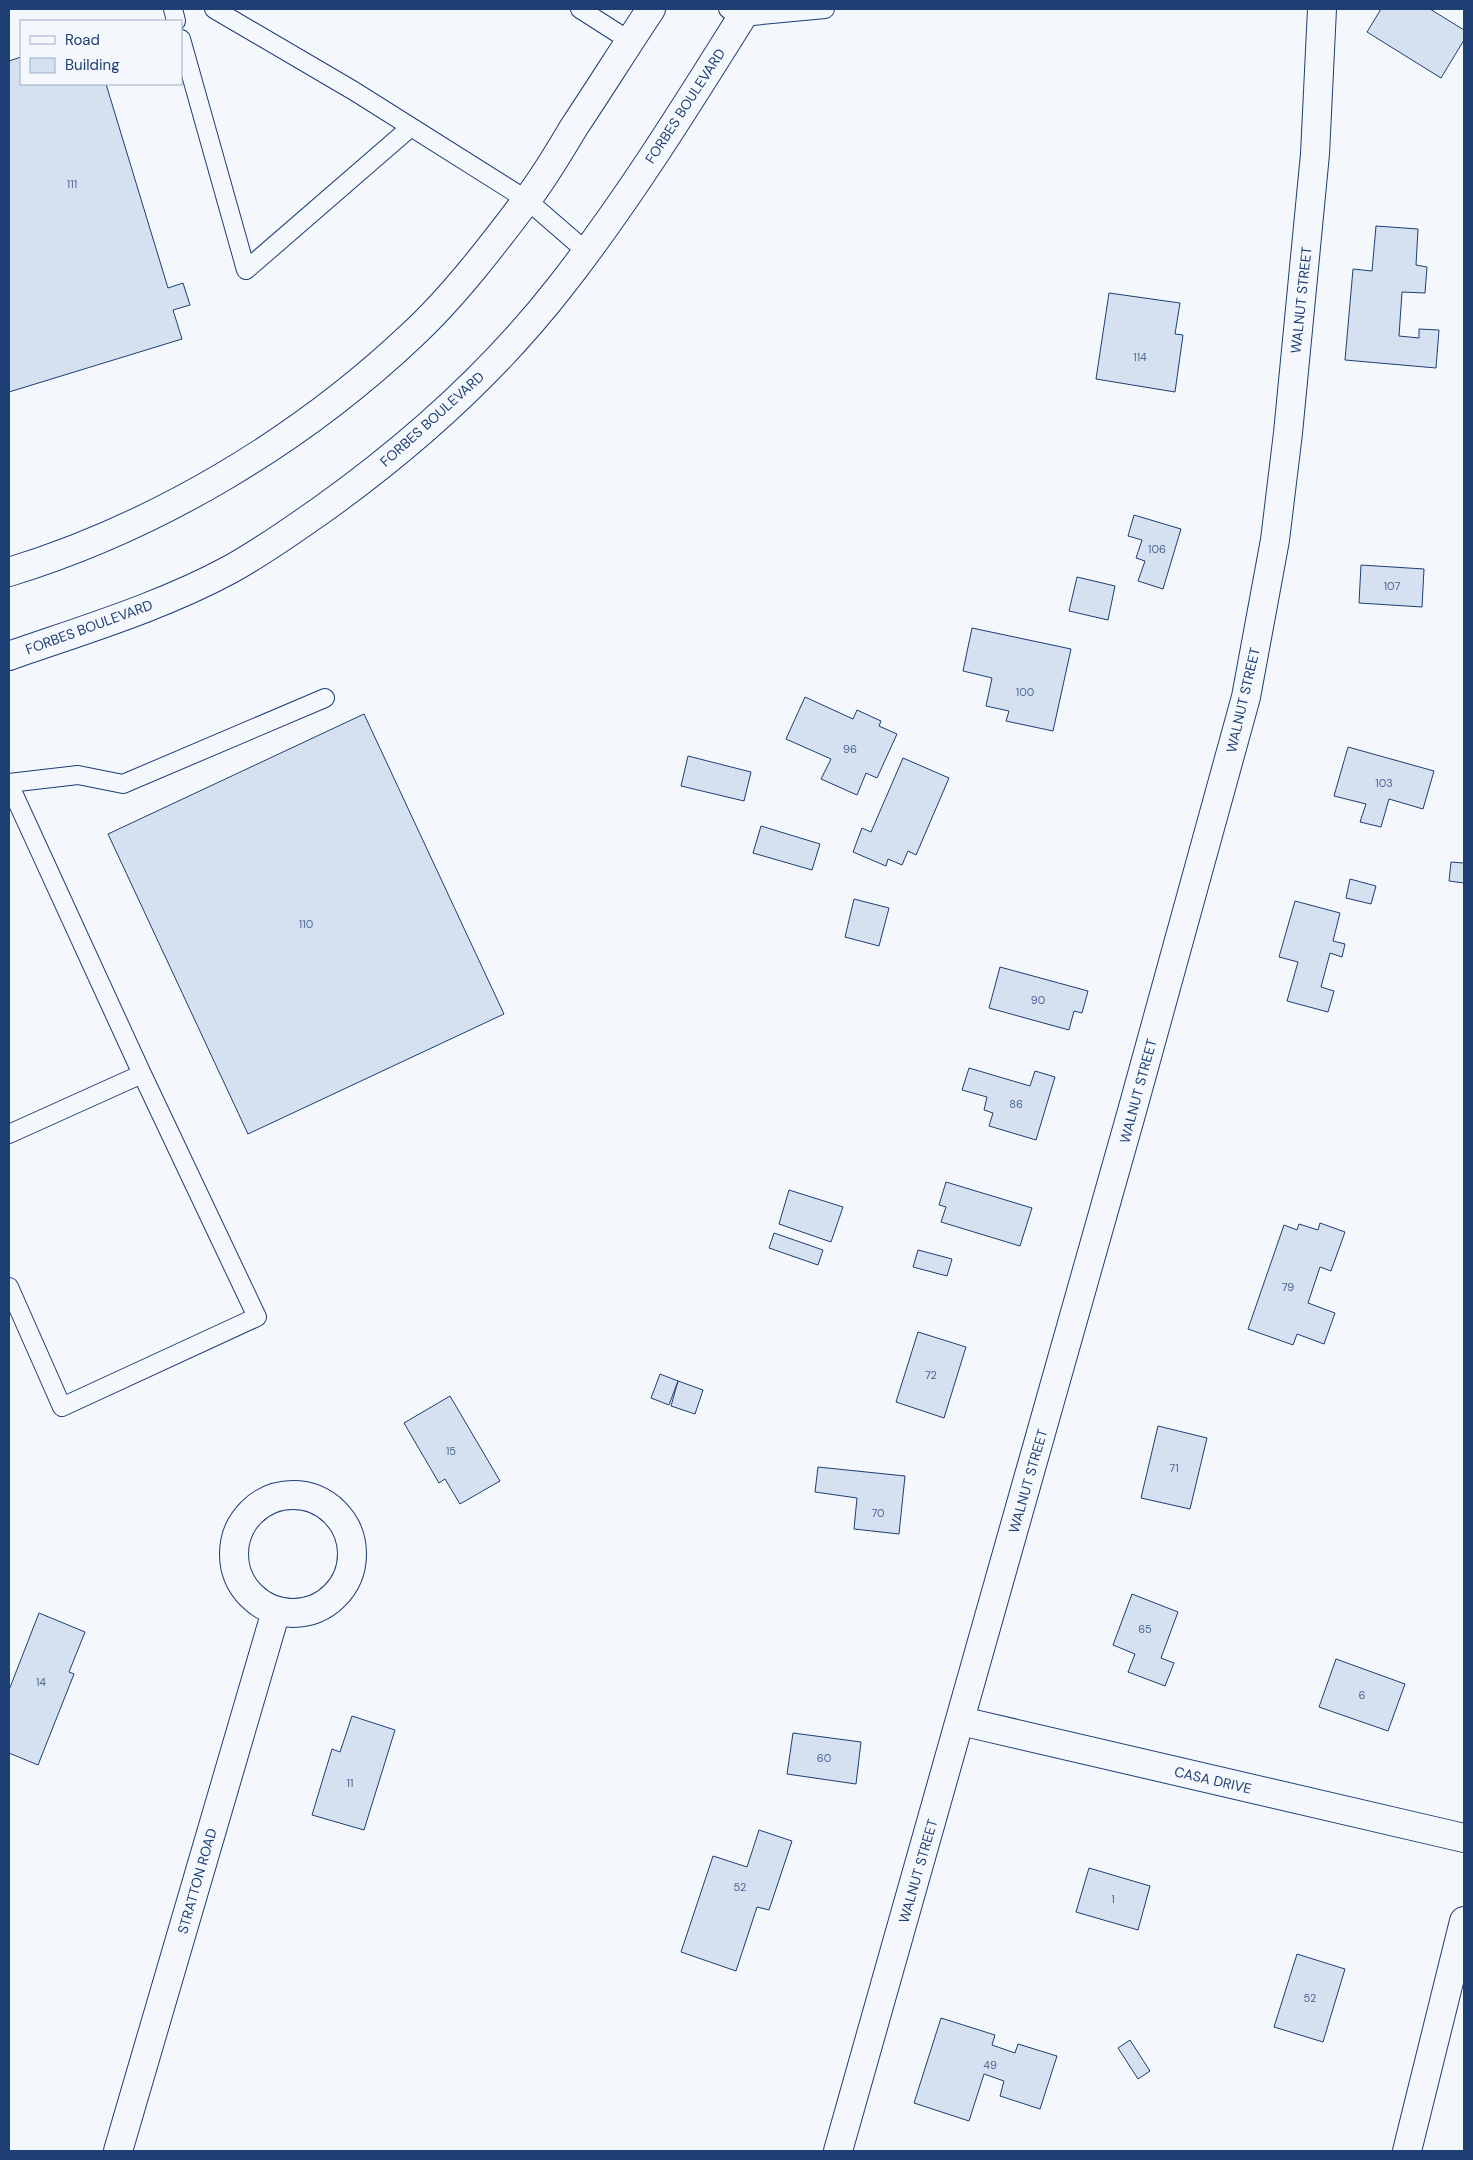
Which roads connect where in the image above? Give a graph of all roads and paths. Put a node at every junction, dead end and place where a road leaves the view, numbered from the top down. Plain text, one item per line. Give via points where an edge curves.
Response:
1 (214, 9) edge
2 (580, 9) edge
3 (651, 9) edge
4 (825, 9) edge
5 (1322, 9) edge
6 (739, 12) edge
7 (630, 41) junction
8 (182, 43) edge
9 (411, 127) junction
10 (527, 200) junction
11 (587, 252) junction
12 (9, 572) edge
13 (9, 656) edge
14 (325, 698) dead end
15 (9, 783) edge
16 (142, 1074) junction
17 (9, 1134) edge
18 (9, 1288) edge
19 (276, 1611) junction
20 (961, 1721) junction
21 (1464, 1838) edge
22 (1464, 1921) edge
23 (118, 2151) edge
24 (838, 2151) edge
25 (1406, 2151) edge

1 - 9 lane
2 - 7 lane
3 - 7 street
4 - 6 lane
5 - 20 street, WALNUT STREET via 1315,154 1288,433 1276,540 1246,697
6 - 11 street, FORBES BOULEVARD via 628,194
7 - 10 street
8 - 9 lane via 246,270
9 - 10 lane
10 - 11 lane
10 - 12 street via 413,334 327,406 203,488 106,536
11 - 13 street, FORBES BOULEVARD via 534,319 445,412 367,477 271,545 229,570 171,597
14 - 15 lane via 123,784 78,775
15 - 16 lane
16 - 17 lane
16 - 18 lane via 257,1317 62,1407
19 - 19 street via 297,1613 317,1609 334,1598 353,1562 352,1541 344,1522 330,1507 312,1498 292,1494 257,1506 244,1520 236,1537 237,1573 246,1590
19 - 23 street, STRATTON ROAD
20 - 21 street, CASA DRIVE
20 - 24 street, WALNUT STREET
22 - 25 street

